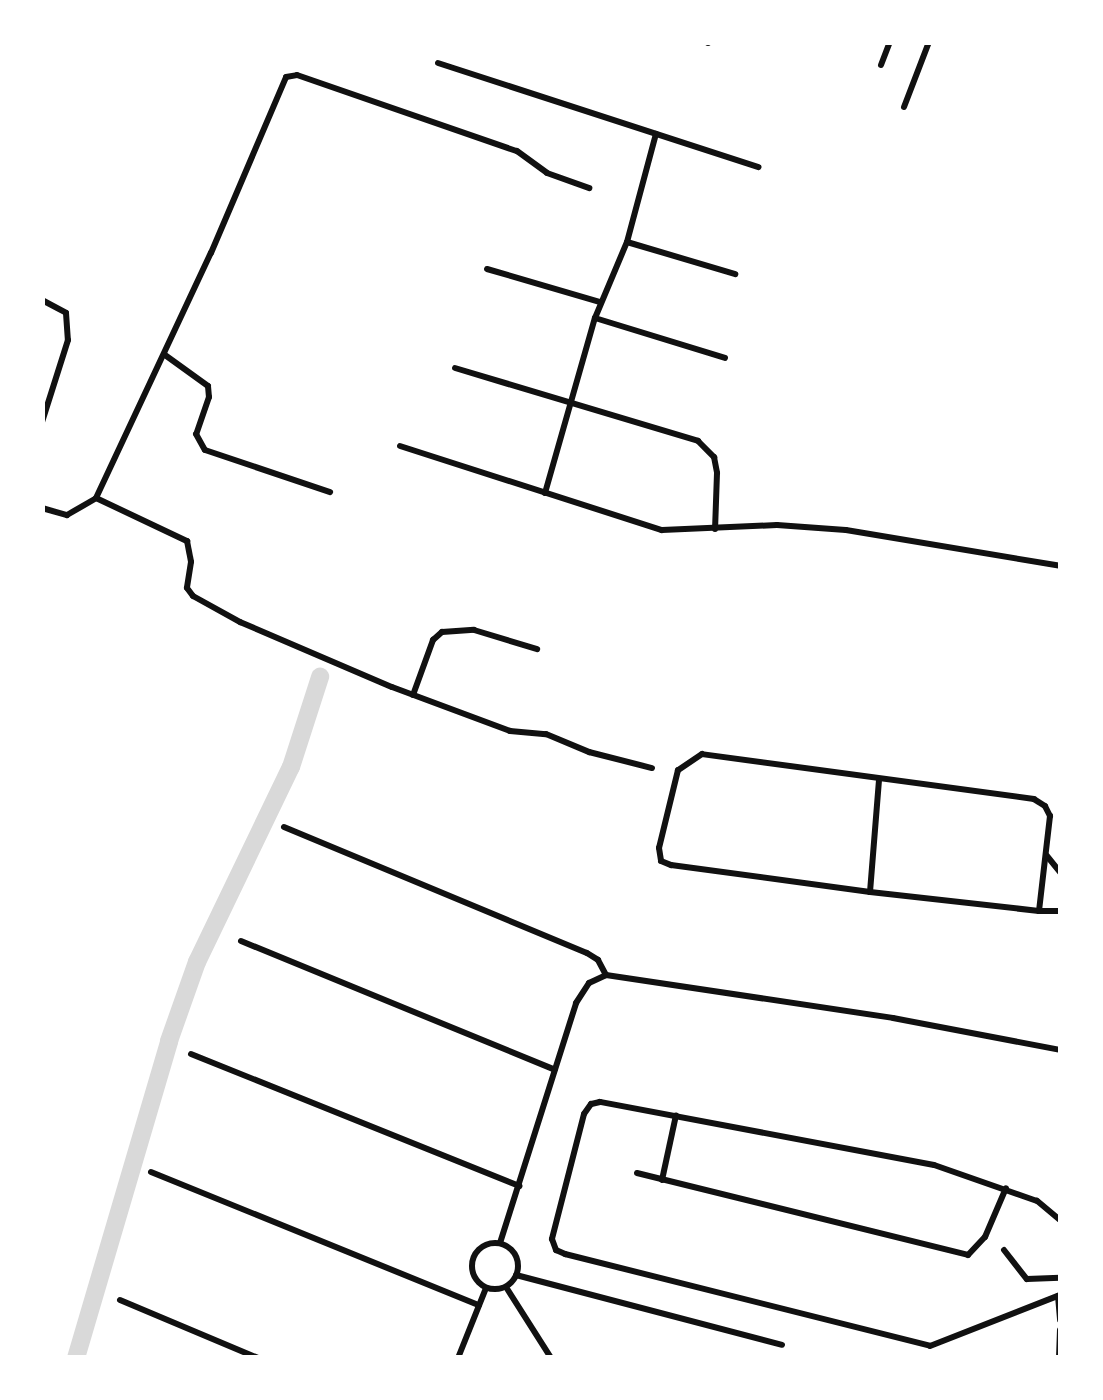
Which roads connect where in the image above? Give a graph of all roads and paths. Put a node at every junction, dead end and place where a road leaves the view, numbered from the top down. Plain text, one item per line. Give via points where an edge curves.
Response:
1 (890, 42) edge
2 (929, 42) edge
3 (438, 63) dead end
4 (881, 65) dead end
5 (904, 107) dead end
6 (656, 134) junction
7 (759, 167) dead end
8 (590, 188) dead end
9 (627, 242) junction
10 (488, 270) dead end
11 (735, 274) dead end
12 (42, 300) edge
13 (600, 302) junction
14 (594, 318) junction
15 (165, 355) junction
16 (725, 358) dead end
17 (455, 368) dead end
18 (570, 405) junction
19 (42, 422) edge
20 (400, 446) dead end
21 (330, 492) dead end
22 (545, 494) junction
23 (96, 498) junction
24 (42, 508) edge
25 (714, 529) junction
26 (1060, 566) edge
27 (537, 649) dead end
28 (413, 695) junction
29 (652, 768) dead end
30 (879, 779) junction
31 (284, 826) dead end
32 (1047, 856) junction
33 (1060, 872) edge
34 (870, 892) junction
35 (1040, 911) junction
36 (1060, 912) edge
37 (241, 941) dead end
38 (606, 975) junction
39 (1060, 1050) edge
40 (191, 1054) dead end
41 (555, 1070) junction
42 (676, 1115) junction
43 (152, 1172) dead end
44 (636, 1173) dead end
45 (662, 1180) junction
46 (519, 1186) junction
47 (1006, 1188) junction
48 (1060, 1220) edge
49 (500, 1243) junction
50 (1004, 1250) dead end
51 (516, 1275) junction
52 (1060, 1278) edge
53 (506, 1287) junction
54 (486, 1288) junction
55 (1059, 1295) edge
56 (120, 1300) dead end
57 (479, 1305) junction
58 (1060, 1320) edge
59 (1060, 1330) edge
60 (782, 1345) dead end
61 (258, 1358) edge
62 (458, 1358) edge
63 (550, 1358) edge
64 (1059, 1358) edge

1 - 4 street
2 - 5 street
3 - 6 street
6 - 7 street
6 - 9 street
8 - 15 street via 547,173 517,152 291,74 282,81
9 - 11 street
9 - 13 street
10 - 13 street
12 - 19 street via 66,313 68,340
13 - 14 street
14 - 16 street
14 - 18 street
15 - 21 street via 208,386 196,434 205,450
15 - 23 street
17 - 18 street
18 - 22 street
18 - 25 street via 698,442 714,457 717,472
20 - 22 street
22 - 25 street via 662,530
23 - 24 street via 68,515
23 - 28 street via 187,541 193,596
25 - 26 street via 846,530
27 - 28 street via 474,630 442,632
28 - 29 street via 510,730 546,734
30 - 32 street via 1034,799 1050,816
30 - 34 street
30 - 34 street via 702,754 678,770 659,848 660,860 671,865
31 - 38 street via 587,953
32 - 33 street
32 - 35 street
34 - 35 street
35 - 36 street
37 - 41 street
38 - 39 street
38 - 41 street via 589,983 576,1003
40 - 46 street
41 - 46 street
42 - 45 street
42 - 47 street via 934,1165
42 - 55 street via 591,1104 552,1239 556,1250 930,1346
43 - 57 street
44 - 45 street
45 - 47 street via 968,1255 985,1237
46 - 49 street
47 - 48 street
49 - 51 street via 517,1258
49 - 54 street via 480,1247 474,1256 472,1272
50 - 52 street via 1027,1279
51 - 53 street
51 - 60 street
53 - 54 street
53 - 63 street
54 - 57 street
55 - 58 street
56 - 61 street
57 - 62 street
59 - 64 street

